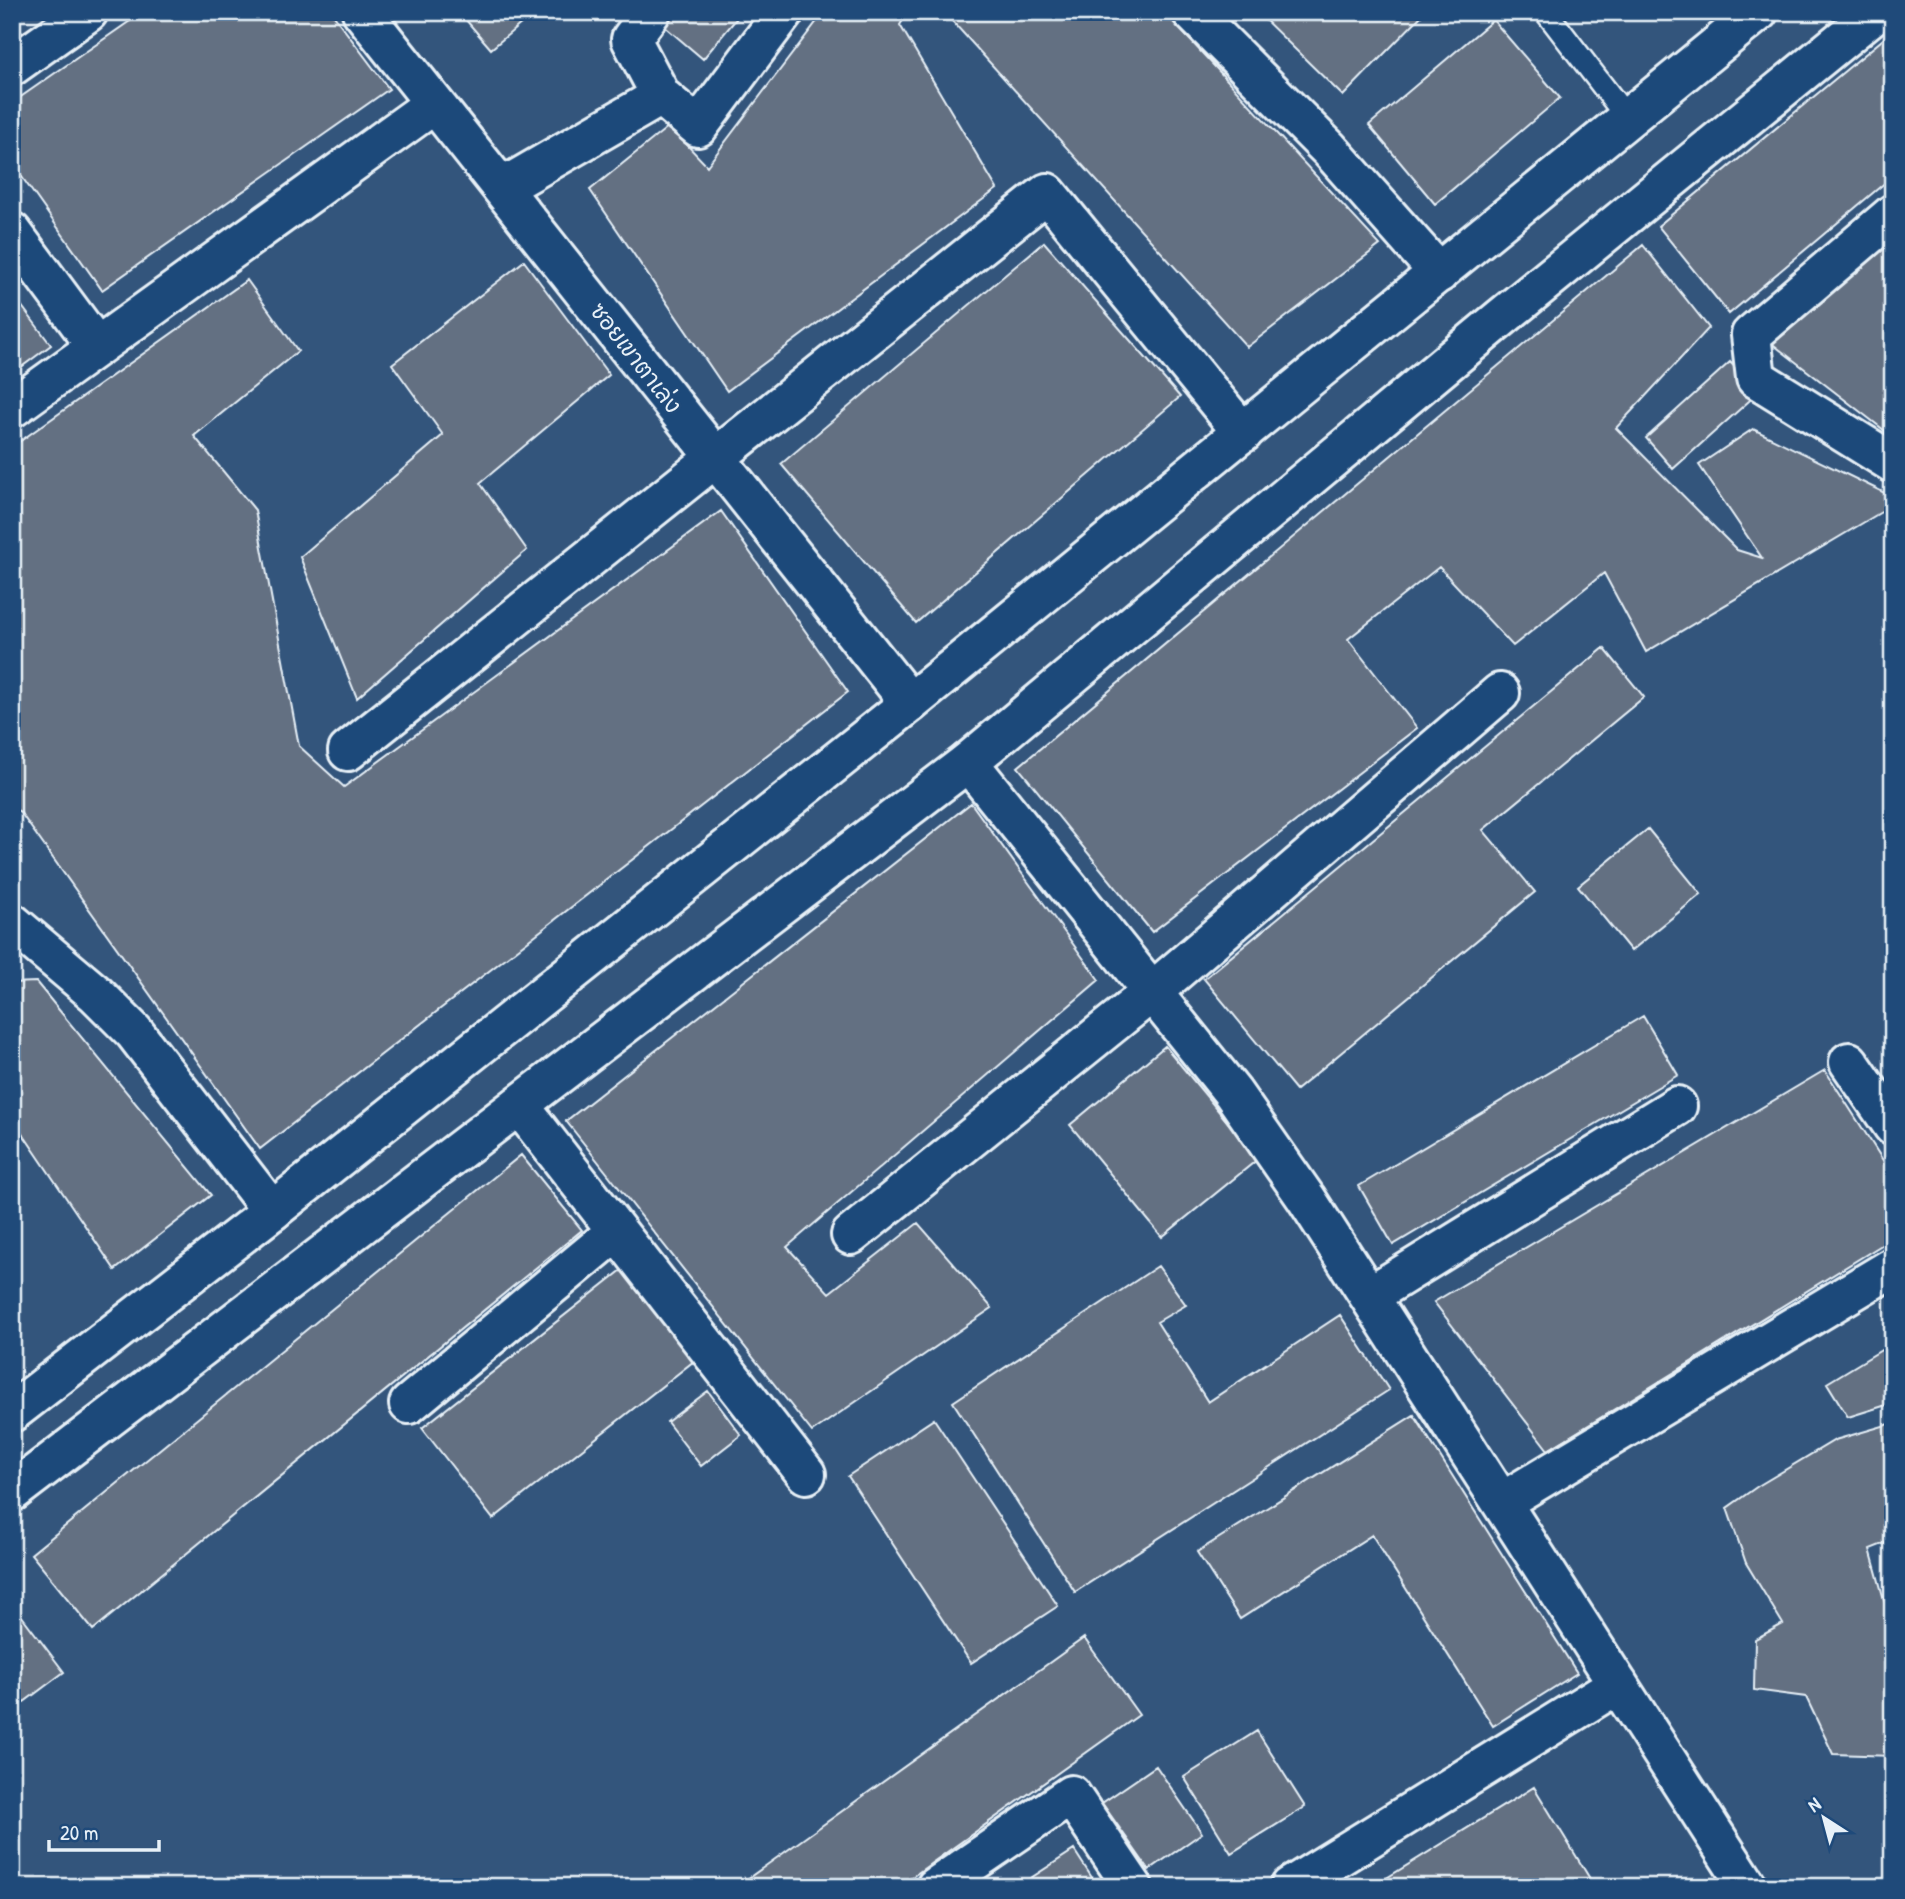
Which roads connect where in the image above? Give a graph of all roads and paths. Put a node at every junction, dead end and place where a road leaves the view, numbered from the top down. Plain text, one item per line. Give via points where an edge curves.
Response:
1 (88, 12) edge
2 (362, 12) edge
3 (651, 12) edge
4 (784, 12) edge
5 (1192, 12) edge
6 (1546, 12) edge
7 (1758, 12) edge
8 (1877, 12) edge
9 (12, 66) edge
10 (661, 96) junction
11 (434, 104) junction
12 (1628, 119) junction
13 (502, 188) junction
14 (1893, 214) edge
15 (12, 232) edge
16 (1439, 273) junction
17 (97, 347) junction
18 (12, 408) edge
19 (1243, 433) junction
20 (716, 458) junction
21 (1893, 463) edge
22 (1500, 693) dead end
23 (910, 703) junction
24 (348, 751) dead end
25 (968, 762) junction
26 (12, 923) edge
27 (1152, 992) junction
28 (1849, 1062) dead end
29 (519, 1105) junction
30 (1677, 1106) dead end
31 (1893, 1126) edge
32 (272, 1210) junction
33 (617, 1231) junction
34 (851, 1235) dead end
35 (1893, 1267) edge
36 (1369, 1296) junction
37 (409, 1404) dead end
38 (12, 1412) edge
39 (806, 1474) dead end
40 (12, 1492) edge
41 (1502, 1502) junction
42 (1618, 1684) junction
43 (936, 1887) edge
44 (1133, 1887) edge
45 (1290, 1887) edge
46 (1748, 1887) edge

1 - 9 street
2 - 11 street, ซอยเขาตาเล่ง
3 - 10 street via 631,39
4 - 10 street via 698,127
5 - 16 street via 1329,149
6 - 12 lane
7 - 12 street
8 - 25 street
10 - 13 street
11 - 13 street, ซอยเขาตาเล่ง
11 - 17 street
12 - 16 street
13 - 20 street, ซอยเขาตาเล่ง
14 - 21 street via 1751,335 1756,378
15 - 17 street
16 - 19 street
17 - 18 street
19 - 20 street via 1047,193
19 - 23 street
20 - 23 street, ซอยเขาตาเล่ง
20 - 24 street
22 - 27 street
23 - 32 street
25 - 27 street
25 - 29 street
26 - 32 street via 134,1032
27 - 34 street
27 - 36 street via 1233,1093
28 - 31 street
29 - 33 street
29 - 40 street
30 - 36 street
32 - 38 street
33 - 37 street
33 - 39 street
35 - 41 street
36 - 41 street
41 - 42 street
42 - 45 street
42 - 46 street
43 - 44 street via 1071,1796

